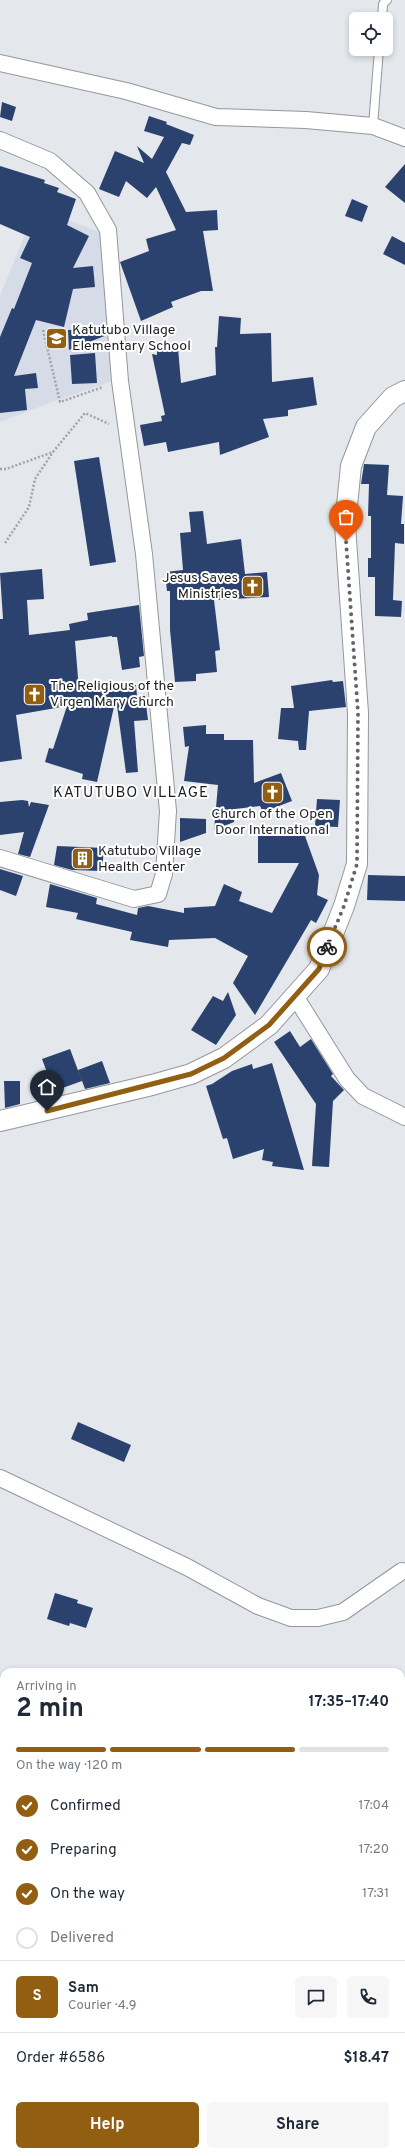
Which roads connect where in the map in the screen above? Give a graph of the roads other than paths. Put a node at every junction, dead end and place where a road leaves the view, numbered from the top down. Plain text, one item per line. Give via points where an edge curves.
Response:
1 (387, 0) edge
2 (382, 12) edge
3 (378, 56) edge
4 (0, 63) edge
5 (373, 126) junction
6 (405, 138) edge
7 (0, 140) edge
8 (405, 391) edge
9 (0, 858) edge
10 (295, 996) junction
11 (405, 1117) edge
12 (0, 1121) edge
13 (0, 1478) edge
14 (402, 1571) dead end

1 - 2 lane via 383,4
3 - 5 lane
4 - 5 street via 126,91 216,117 306,120
5 - 6 street
7 - 9 street via 50,161 87,193 108,230 120,381 144,554 168,810 164,874 158,894 134,898
8 - 10 street via 393,397 366,427 352,466 346,525 358,713 357,864 344,906 319,969
10 - 11 street via 346,1079 363,1096
10 - 12 street via 269,1025 224,1058 191,1074
13 - 14 street via 187,1567 258,1606 291,1618 318,1618 343,1612

